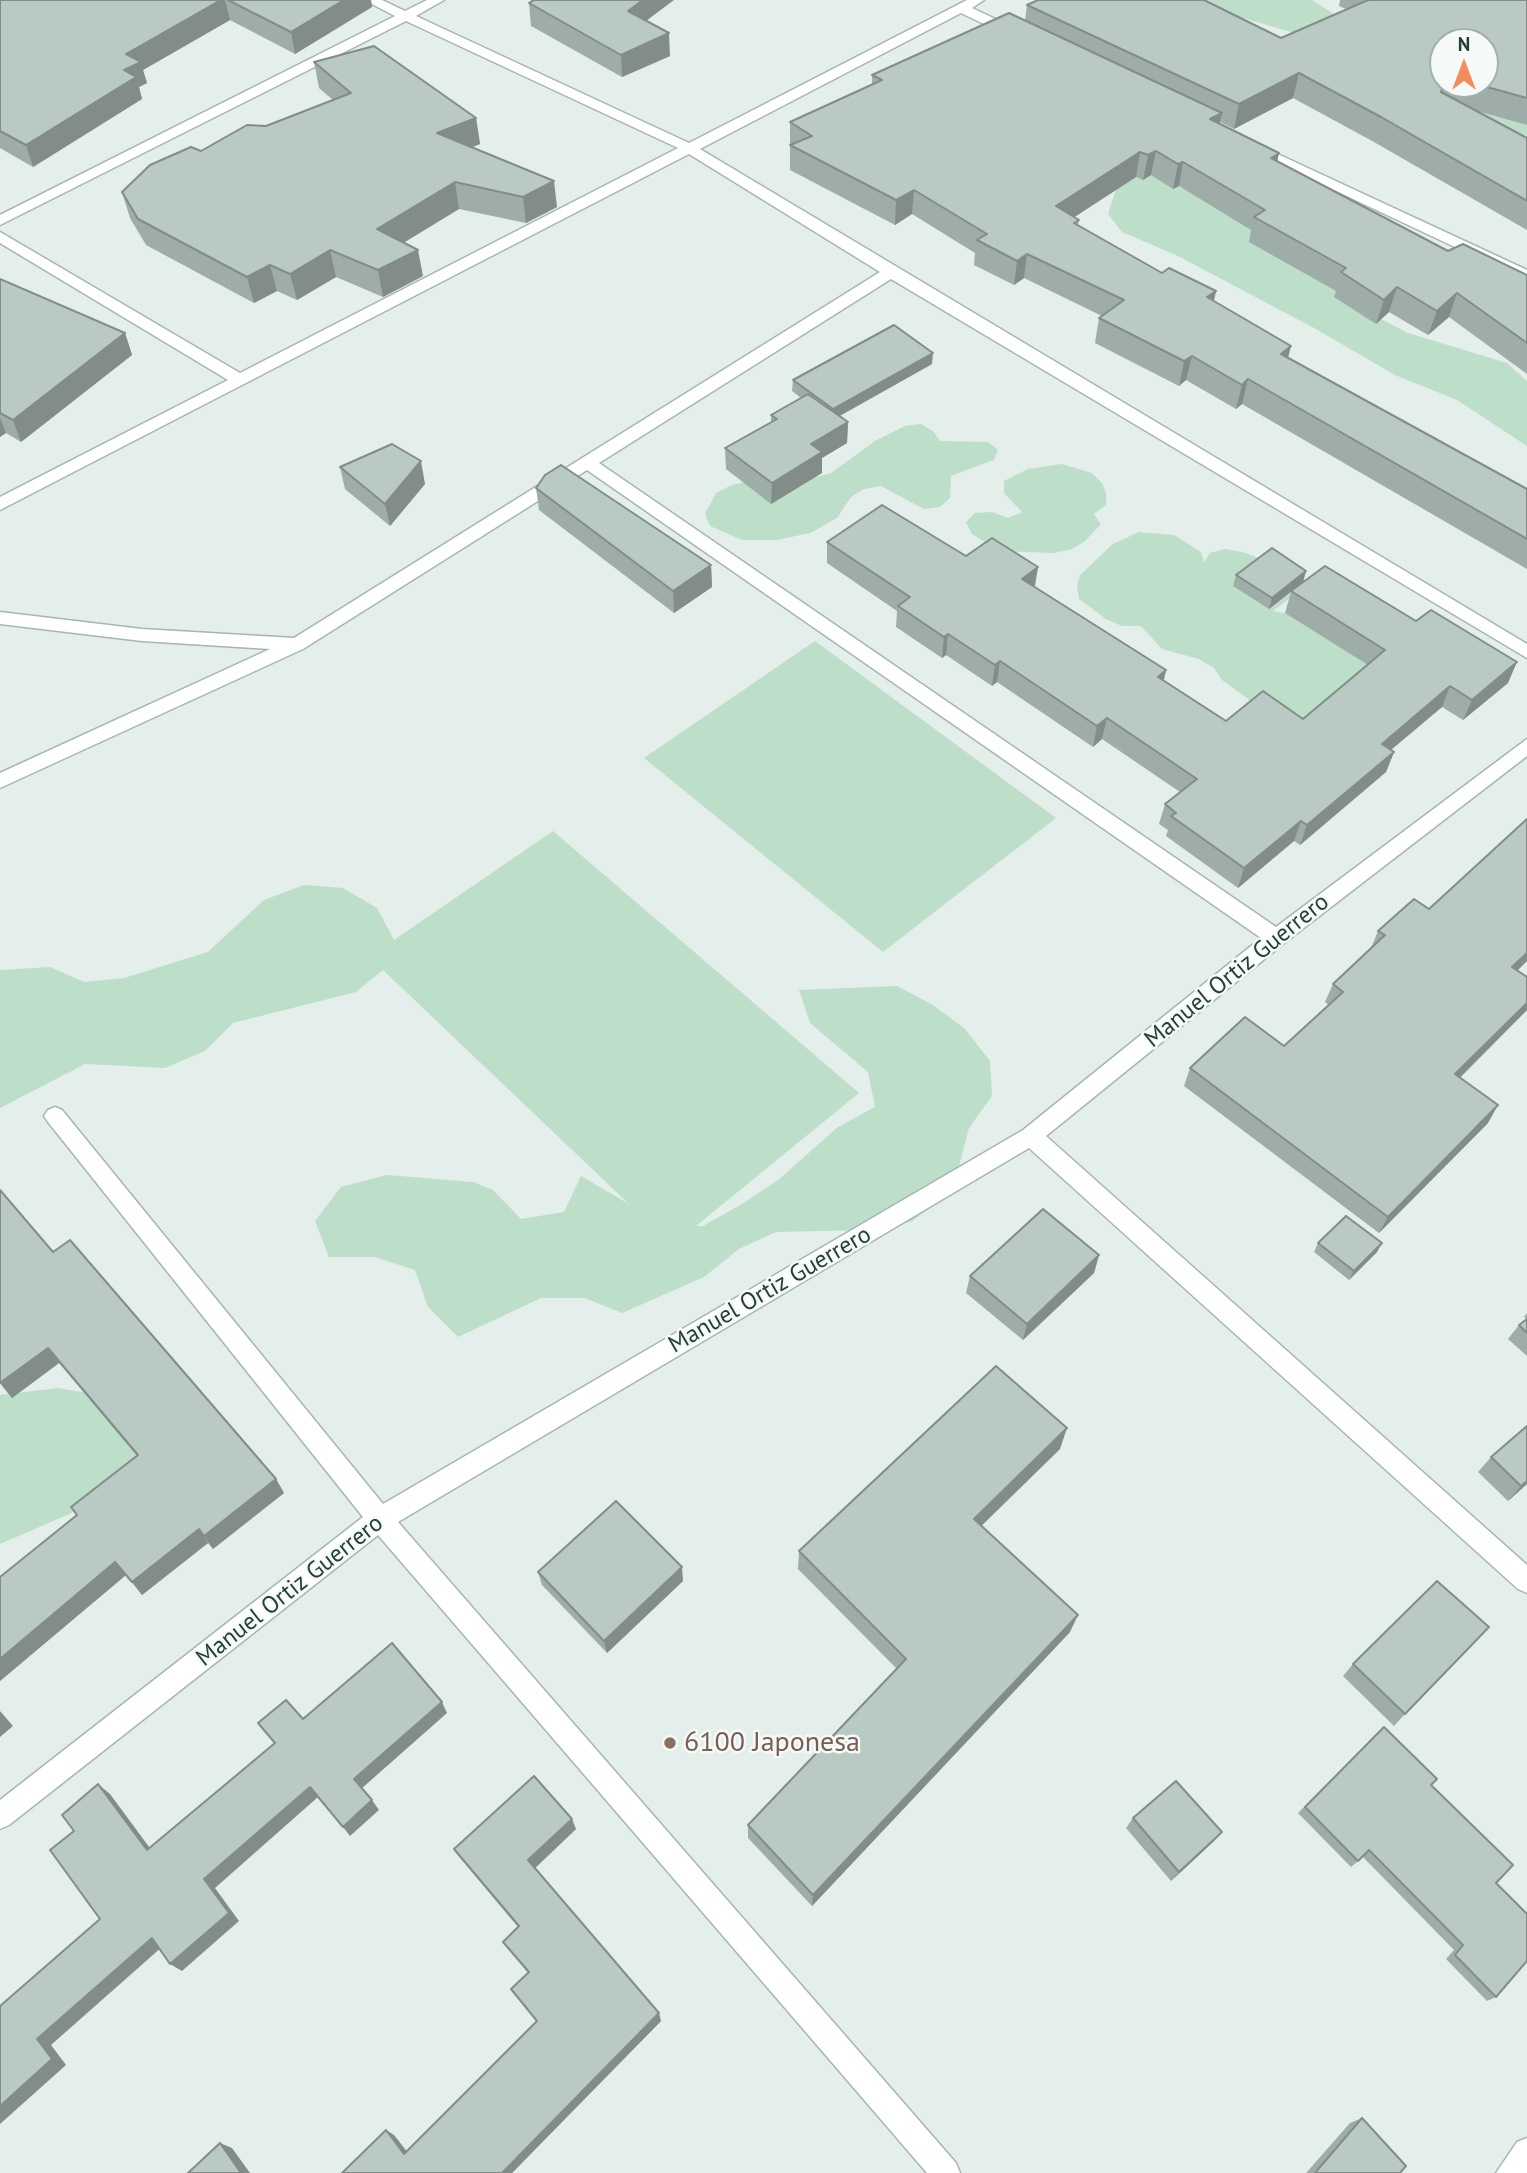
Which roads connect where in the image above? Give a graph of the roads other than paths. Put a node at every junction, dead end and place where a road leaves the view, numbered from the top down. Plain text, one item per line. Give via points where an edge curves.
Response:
1 (371, 0) edge
2 (437, 0) edge
3 (977, 0) edge
4 (961, 8) junction
5 (408, 15) junction
6 (1036, 44) edge
7 (1238, 139) edge
8 (687, 146) junction
9 (0, 221) edge
10 (0, 237) edge
11 (891, 272) junction
12 (1527, 276) edge
13 (238, 379) junction
14 (588, 463) junction
15 (0, 504) edge
16 (0, 618) edge
17 (297, 644) junction
18 (1527, 652) edge
19 (1527, 746) edge
20 (0, 782) edge
21 (1276, 938) junction
22 (55, 1116) dead end
23 (1031, 1136) junction
24 (380, 1519) junction
25 (1527, 1581) edge
26 (0, 1816) edge
27 (1527, 2152) edge
28 (946, 2173) edge
29 (1510, 2173) edge

1 - 5 street
2 - 5 street
3 - 4 street
4 - 6 street
4 - 8 street
5 - 8 street
5 - 9 street
7 - 12 street
8 - 11 street
8 - 13 street
10 - 13 street
11 - 14 street
11 - 18 street
13 - 15 street
14 - 17 street
14 - 21 street
16 - 17 street via 142,635
17 - 20 street
19 - 21 street, Manuel Ortiz Guerrero
21 - 23 street, Manuel Ortiz Guerrero
22 - 24 street
23 - 24 street, Manuel Ortiz Guerrero
23 - 25 street
24 - 26 street, Manuel Ortiz Guerrero
24 - 28 street
27 - 29 street

